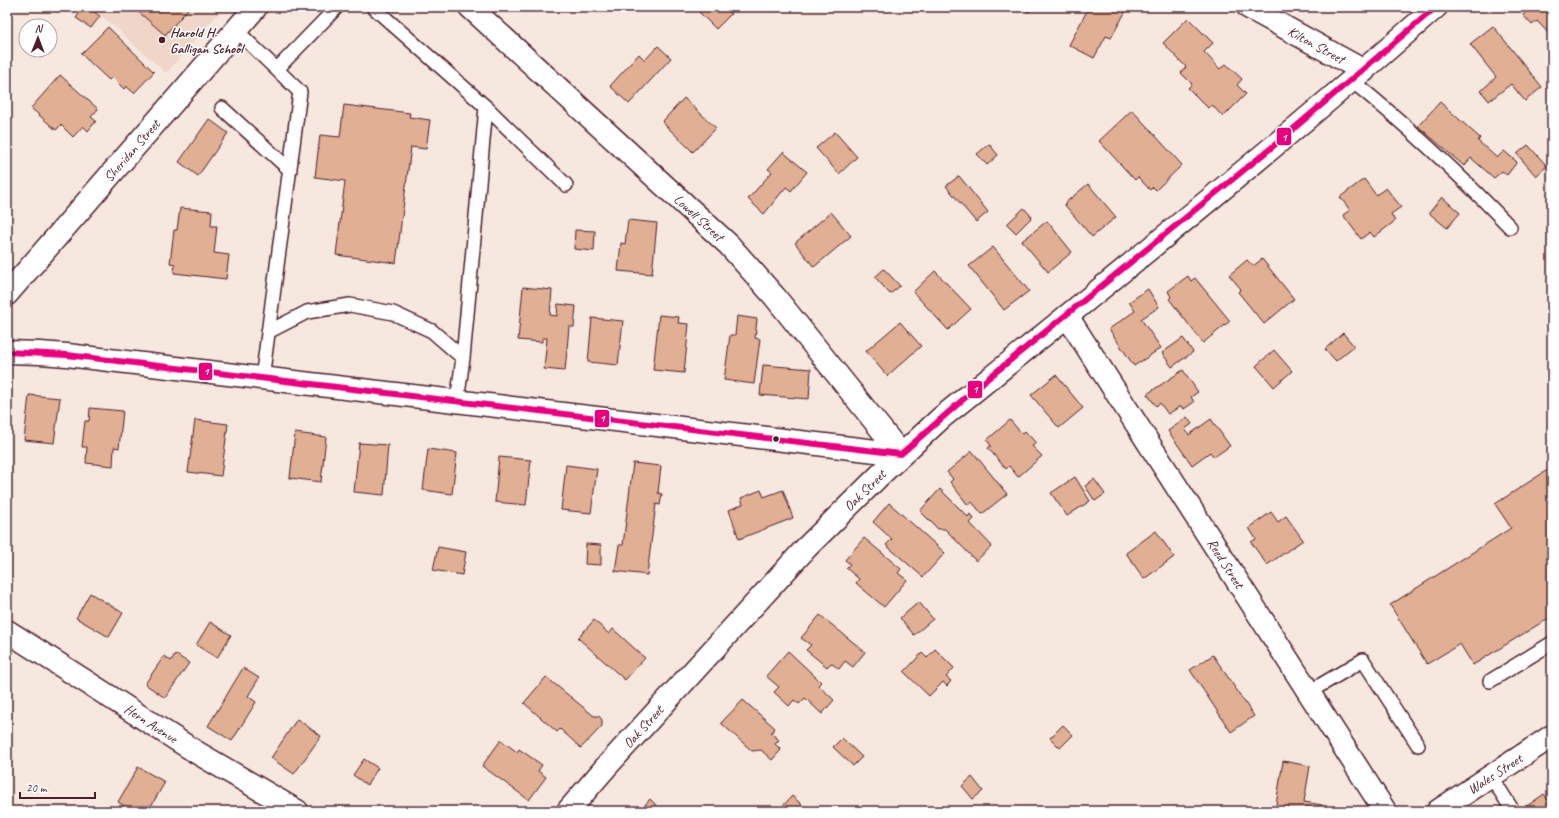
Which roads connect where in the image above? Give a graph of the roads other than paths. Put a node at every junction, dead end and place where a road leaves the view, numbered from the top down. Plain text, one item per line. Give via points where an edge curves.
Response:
1 (256, 7) edge
2 (337, 7) edge
3 (373, 7) edge
4 (470, 7) edge
5 (1248, 7) edge
6 (1436, 7) edge
7 (236, 30) junction
8 (278, 69) junction
9 (1358, 76) junction
10 (486, 107) junction
11 (222, 108) dead end
12 (290, 170) junction
13 (566, 186) dead end
14 (1510, 227) dead end
15 (7, 294) edge
16 (1067, 316) junction
17 (268, 332) junction
18 (7, 352) edge
19 (463, 358) junction
20 (262, 379) junction
21 (457, 402) junction
22 (901, 454) junction
23 (7, 631) edge
24 (1552, 643) edge
25 (1490, 681) dead end
26 (1309, 692) junction
27 (1552, 736) edge
28 (1418, 745) dead end
29 (1491, 776) junction
30 (297, 811) edge
31 (568, 811) edge
32 (1385, 811) edge
33 (1438, 811) edge
34 (1514, 811) edge

1 - 7 street, Sheridan Street
2 - 8 lane
3 - 10 lane
4 - 22 street, Lowell Street via 728,245 775,297
5 - 9 street, Kilton Street
6 - 9 street, Oak Street
7 - 8 lane
7 - 15 street, Sheridan Street
8 - 12 lane via 300,92
9 - 14 lane via 1394,115 1464,179
9 - 16 street, Oak Street
10 - 13 lane
10 - 19 lane
11 - 12 lane
12 - 17 lane
16 - 22 street, Oak Street via 941,418
16 - 26 street, Reed Street
17 - 19 lane via 307,312 350,305 393,312 432,331
17 - 20 lane
18 - 20 street via 67,355
19 - 21 lane
20 - 21 street
21 - 22 street
22 - 31 street, Oak Street via 806,548
23 - 30 street, Hern Avenue via 196,752
24 - 25 lane
26 - 28 lane via 1363,660
26 - 32 street, Reed Street
27 - 29 street, Wales Street
29 - 33 street, Wales Street
29 - 34 lane

